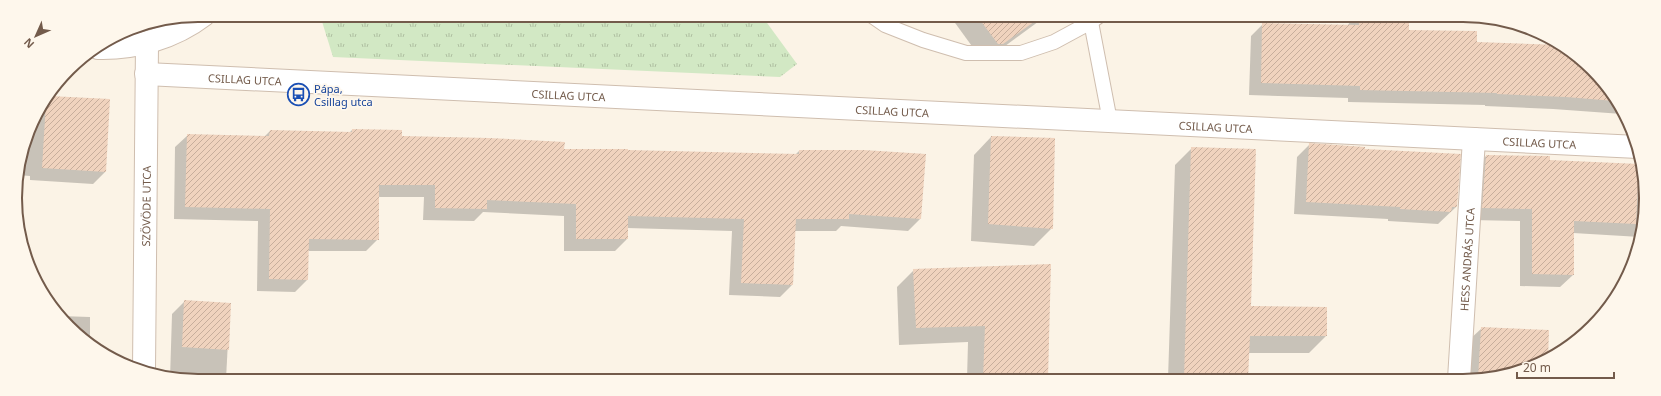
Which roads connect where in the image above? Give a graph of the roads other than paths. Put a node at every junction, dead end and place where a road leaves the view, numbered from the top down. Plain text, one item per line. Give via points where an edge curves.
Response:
1 (194, 22) edge
2 (882, 22) edge
3 (1090, 22) edge
4 (1095, 22) edge
5 (147, 44) junction
6 (111, 46) edge
7 (146, 74) junction
8 (1110, 121) junction
9 (1474, 139) junction
10 (1632, 147) edge
11 (144, 366) edge
12 (1460, 374) edge

1 - 5 street
2 - 3 lane via 923,40 966,53 1021,53 1054,42
4 - 8 lane
5 - 6 street
5 - 7 street, SZÖVÖDE UTCA
7 - 8 street, CSILLAG UTCA
7 - 11 street, SZÖVÖDE UTCA
8 - 9 street, CSILLAG UTCA
9 - 10 street, CSILLAG UTCA
9 - 12 street, HESS ANDRÁS UTCA

